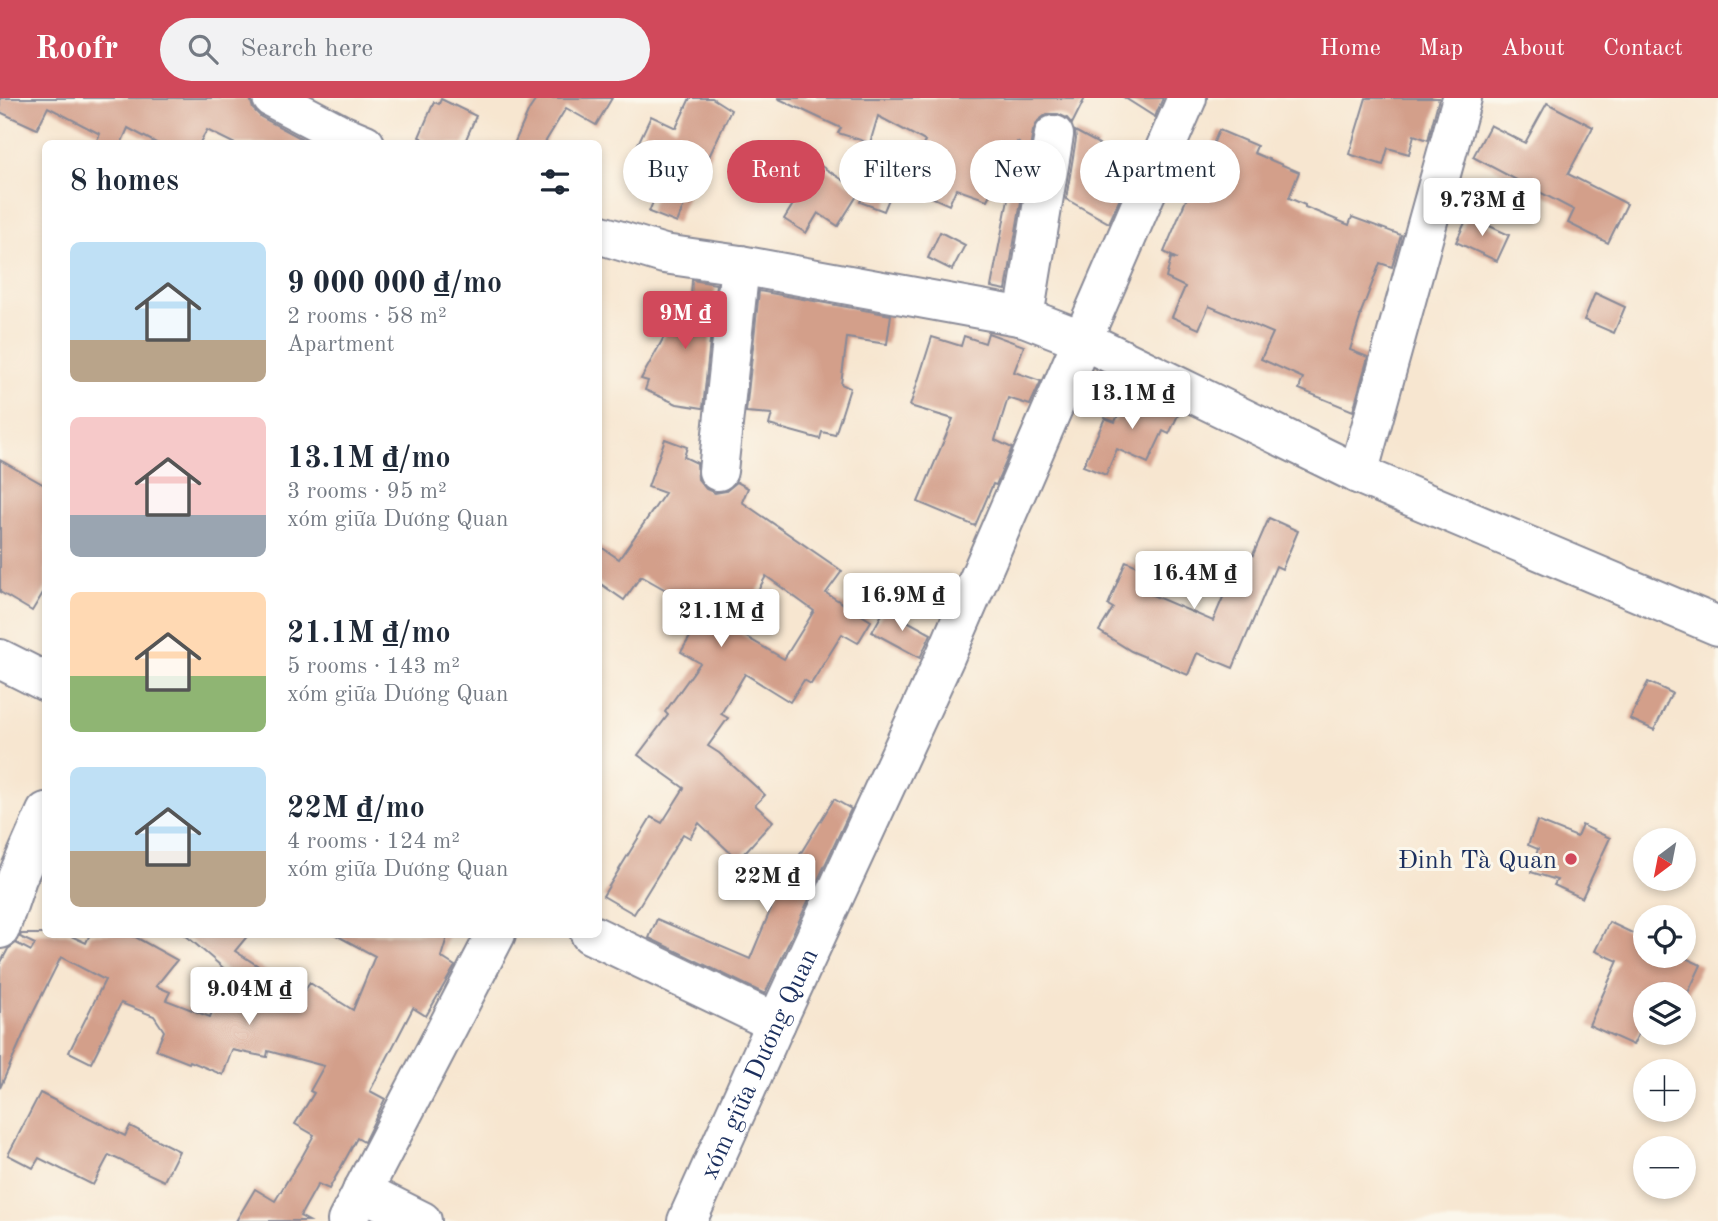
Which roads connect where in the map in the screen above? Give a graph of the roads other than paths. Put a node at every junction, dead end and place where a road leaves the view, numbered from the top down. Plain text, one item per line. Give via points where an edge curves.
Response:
1 (272, 98) edge
2 (1186, 98) edge
3 (1462, 98) edge
4 (1054, 135) dead end
5 (348, 140) edge
6 (602, 235) edge
7 (740, 265) junction
8 (1024, 317) junction
9 (1083, 340) junction
10 (718, 471) dead end
11 (1358, 474) junction
12 (1718, 626) edge
13 (0, 659) edge
14 (42, 680) edge
15 (42, 821) edge
16 (0, 929) edge
17 (494, 938) edge
18 (598, 938) edge
19 (776, 1023) junction
20 (354, 1206) edge
21 (422, 1221) edge
22 (687, 1221) edge

1 - 5 street
2 - 9 street, xóm giữa Dương Quan
3 - 11 street
4 - 8 street
6 - 7 street via 664,254
7 - 8 street
7 - 10 street
8 - 9 street
9 - 11 street
9 - 19 street, xóm giữa Dương Quan via 945,657
11 - 12 street
13 - 14 street
15 - 16 street
17 - 20 street
18 - 19 street
19 - 22 street, xóm giữa Dương Quan
20 - 21 street

